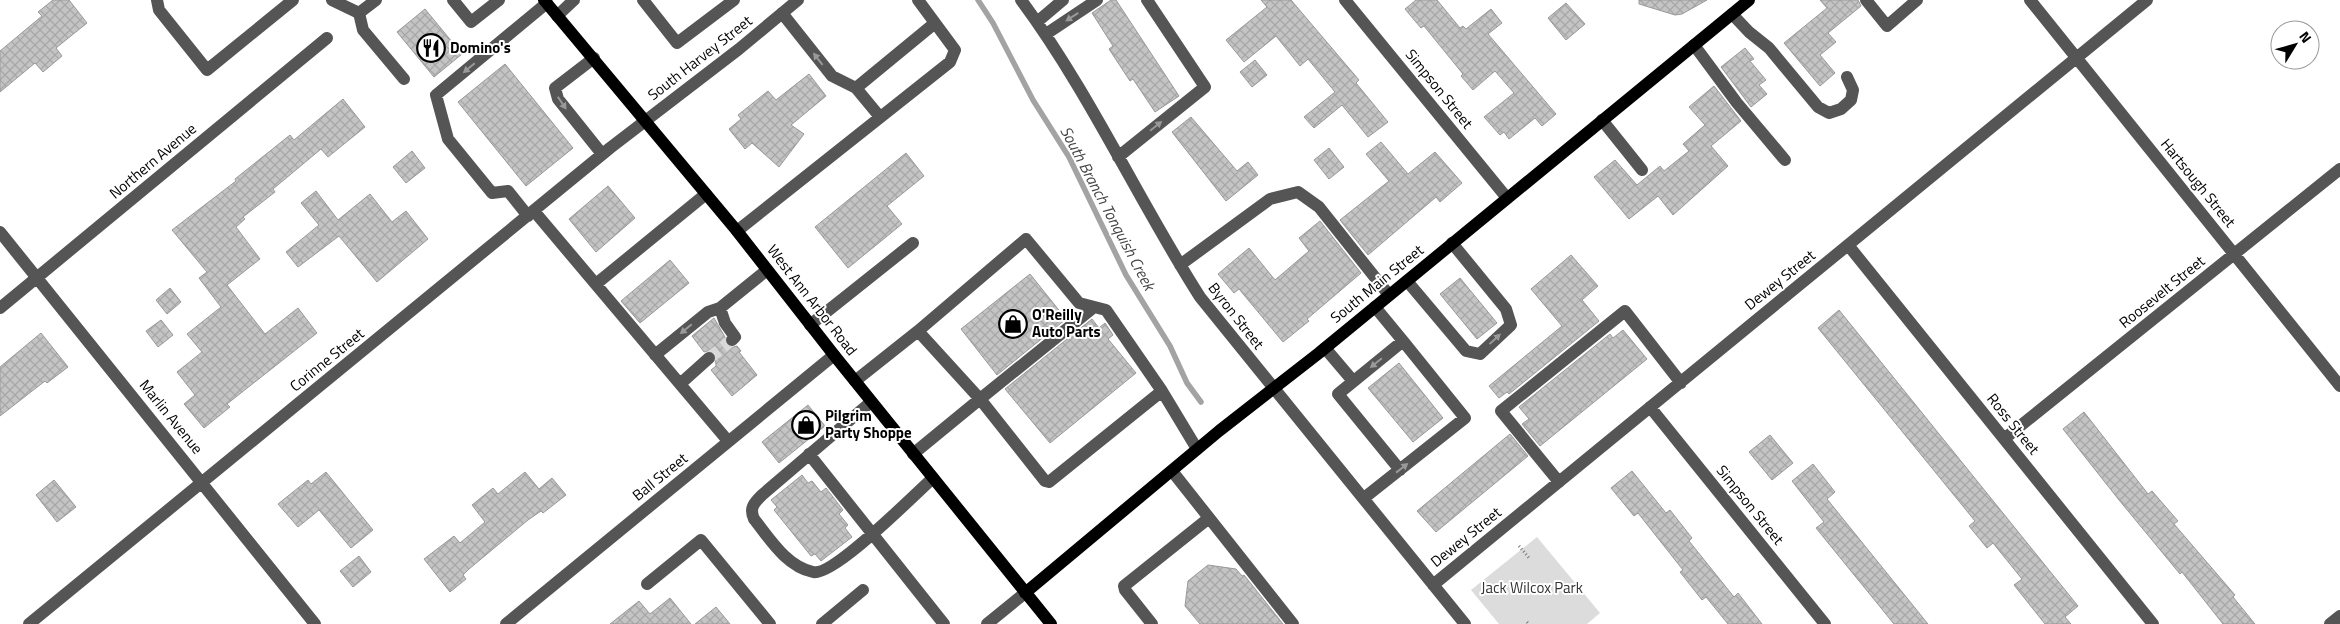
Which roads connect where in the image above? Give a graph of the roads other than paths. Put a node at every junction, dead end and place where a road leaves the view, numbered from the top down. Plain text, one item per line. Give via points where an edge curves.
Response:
1 (157, 0) edge
2 (293, 0) edge
3 (332, 0) edge
4 (376, 0) edge
5 (453, 0) edge
6 (500, 0) edge
7 (574, 0) edge
8 (643, 0) edge
9 (734, 0) edge
10 (798, 0) edge
11 (918, 0) edge
12 (1021, 0) edge
13 (1063, 0) edge
14 (1098, 0) edge
15 (1147, 0) edge
16 (1345, 0) edge
17 (1866, 0) edge
18 (1917, 0) edge
19 (2030, 0) edge
20 (2147, 0) edge
21 (545, 2) edge
22 (1738, 5) edge
23 (359, 13) junction
24 (782, 13) junction
25 (557, 16) junction
26 (1037, 22) junction
27 (935, 23) junction
28 (1046, 34) junction
29 (327, 38) dead end
30 (1694, 45) junction
31 (594, 58) junction
32 (2077, 58) junction
33 (1846, 77) dead end
34 (404, 79) dead end
35 (856, 88) junction
36 (880, 117) junction
37 (1602, 120) junction
38 (646, 121) junction
39 (602, 154) junction
40 (1118, 157) junction
41 (1785, 160) dead end
42 (2340, 169) edge
43 (1642, 170) dead end
44 (706, 194) junction
45 (1507, 198) junction
46 (531, 213) junction
47 (737, 231) junction
48 (0, 232) edge
49 (913, 243) dead end
50 (1452, 243) junction
51 (1848, 245) junction
52 (2234, 254) junction
53 (1180, 265) junction
54 (767, 270) junction
55 (37, 278) junction
56 (1407, 281) junction
57 (596, 284) junction
58 (1389, 296) junction
59 (1094, 307) junction
60 (1375, 307) junction
61 (0, 308) edge
62 (720, 308) junction
63 (810, 325) junction
64 (918, 331) junction
65 (732, 340) dead end
66 (1403, 341) junction
67 (1325, 348) junction
68 (655, 355) junction
69 (834, 355) junction
70 (709, 358) tunnel mouth
71 (855, 381) junction
72 (1353, 381) junction
73 (1681, 383) junction
74 (680, 384) junction
75 (2340, 386) edge
76 (1273, 388) junction
77 (1162, 391) junction
78 (980, 399) junction
79 (871, 402) junction
80 (1650, 407) junction
81 (2004, 439) junction
82 (728, 441) junction
83 (1197, 450) junction
84 (809, 454) junction
85 (913, 454) junction
86 (1400, 470) junction
87 (1172, 471) junction
88 (933, 478) junction
89 (203, 482) junction
90 (1559, 482) junction
91 (1364, 498) junction
92 (1210, 518) junction
93 (872, 533) junction
94 (647, 584) dead end
95 (1433, 585) junction
96 (863, 590) dead end
97 (1025, 593) junction
98 (2340, 616) edge
99 (29, 624) edge
100 (316, 624) edge
101 (506, 624) edge
102 (770, 624) edge
103 (822, 624) edge
104 (944, 624) edge
105 (987, 624) edge
106 (1051, 624) edge
107 (1152, 624) edge
108 (1294, 624) edge
109 (1465, 624) edge
110 (1825, 624) edge
111 (2153, 624) edge
112 (2330, 624) edge

1 - 2 street via 159,10 207,70
3 - 23 street
4 - 23 street
5 - 6 street via 471,22
7 - 25 street
8 - 9 street via 677,43
10 - 24 street, South Harvey Street
11 - 27 street
12 - 26 street, Byron Street
13 - 26 street
14 -> 28 street
40 -> 15 street via 1205,87
16 - 45 street, Simpson Street
17 - 18 street via 1887,26
19 - 32 street, Hartsough Street
20 - 32 street, Dewey Street
21 - 25 main road, West Ann Arbor Road
21 -> 46 street via 436,96 448,139 492,193 508,191
22 - 30 main road, South Main Street
22 - 33 street via 1749,32 1769,48 1818,107 1829,113 1852,100 1853,90
23 - 34 street via 363,30
35 -> 24 street via 832,76
24 - 38 street, South Harvey Street
25 - 31 main road, West Ann Arbor Road
26 - 28 street, Byron Street
27 - 35 street
27 - 36 street via 955,50 950,62
28 - 40 street, Byron Street
29 - 55 street, Northern Avenue
30 - 37 main road, South Main Street
30 - 41 street
31 - 38 main road, West Ann Arbor Road
31 -> 39 street via 555,88 558,99
32 - 51 street, Dewey Street
32 - 52 street, Hartsough Street
35 - 36 street
36 - 47 street
37 - 43 street
37 - 45 main road, South Main Street
38 - 39 street, Corinne Street
38 - 44 main road, West Ann Arbor Road
39 - 46 street, Corinne Street
40 - 53 street, Byron Street
42 - 52 street, Roosevelt Street
44 - 47 main road, West Ann Arbor Road
44 - 57 street
45 - 50 main road, South Main Street
46 - 57 street
46 - 89 street, Corinne Street
47 - 54 main road, West Ann Arbor Road
48 - 55 street, Marlin Avenue
49 - 63 street
50 - 56 main road, South Main Street
56 -> 50 street via 1466,351 1480,354 1511,325 1506,308
51 - 73 street, Dewey Street
51 - 81 street, Ross Street
52 - 75 street, Hartsough Street
52 - 81 street, Roosevelt Street
53 - 58 street via 1270,199 1298,192 1318,207
53 - 76 street, Byron Street via 1200,297
54 - 62 street
54 - 63 main road, West Ann Arbor Road
55 - 61 street, Northern Avenue
55 - 89 street, Marlin Avenue
56 - 58 main road, South Main Street
57 - 68 street
58 - 60 main road, South Main Street
59 - 64 street via 1079,303 1026,239
59 - 77 street via 1106,310
59 - 78 street
60 - 66 street
60 - 67 main road, South Main Street
62 - 65 street via 724,323 735,337
62 -> 68 street via 708,312
63 - 69 main road, West Ann Arbor Road
64 - 71 street
64 - 78 street
66 -> 72 street
86 -> 66 street via 1466,418
67 - 72 street
67 - 76 main road, South Main Street
68 - 74 street
69 - 71 main road, West Ann Arbor Road
69 - 82 street, Ball Street
70 - 74 street
71 - 79 main road, West Ann Arbor Road
72 - 86 street via 1338,394
73 - 80 street, Dewey Street
73 - 90 street via 1625,311 1502,411
74 - 82 street
76 - 83 main road, South Main Street
76 - 91 street, Byron Street
77 - 78 street via 1049,482
77 - 83 street
78 - 85 street
79 - 84 street
79 - 85 main road, West Ann Arbor Road
80 - 90 street, Dewey Street
80 - 110 street, Simpson Street
81 - 111 street, Ross Street
82 - 101 street, Ball Street
83 - 87 main road, South Main Street
84 - 93 street
84 - 93 street via 752,505 754,519 793,564 815,573 839,562
85 - 88 main road, West Ann Arbor Road
86 - 91 street
87 - 92 street
87 - 97 main road, South Main Street
88 - 93 street
88 - 97 main road, West Ann Arbor Road
89 - 99 street, Corinne Street
89 - 100 street, Marlin Avenue
90 - 95 street, Dewey Street
91 - 95 street, Byron Street
92 - 107 street via 1124,586
92 - 108 street
93 - 104 street
94 - 102 street via 700,540
95 - 109 street, Byron Street
96 - 103 street
97 - 105 street
97 - 106 main road, West Ann Arbor Road
98 - 112 street

